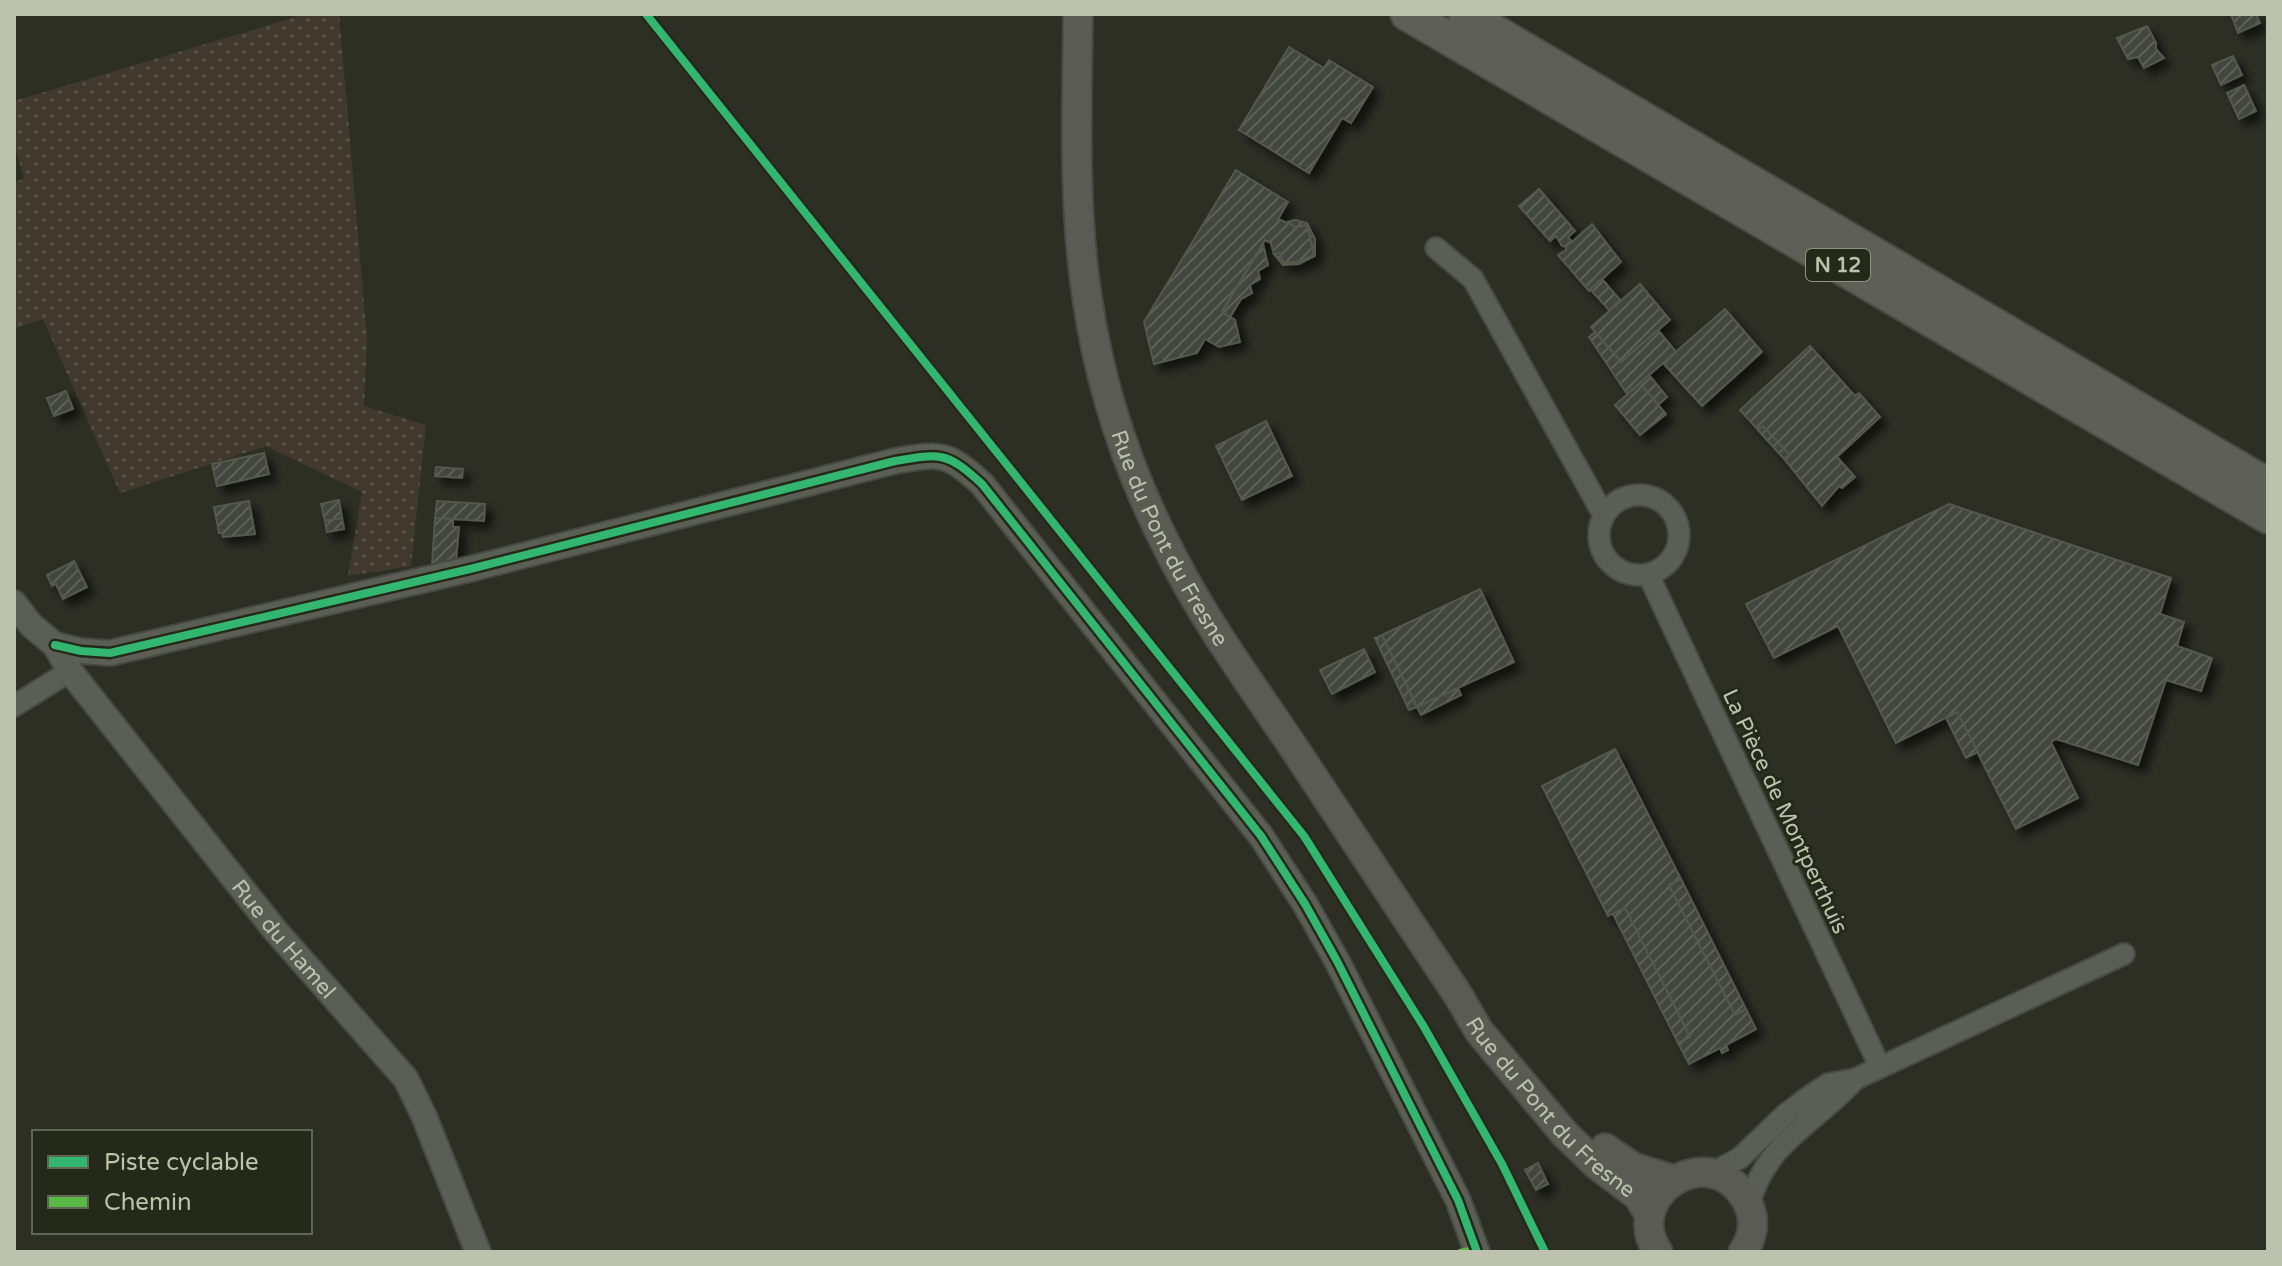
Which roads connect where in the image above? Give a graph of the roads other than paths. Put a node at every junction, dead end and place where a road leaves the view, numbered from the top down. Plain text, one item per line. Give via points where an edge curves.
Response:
1 (1078, 14) edge
2 (1407, 14) edge
3 (1465, 14) edge
4 (1436, 248) dead end
5 (2268, 485) edge
6 (1603, 514) junction
7 (2268, 517) edge
8 (1648, 574) junction
9 (14, 603) edge
10 (55, 645) junction
11 (70, 671) junction
12 (14, 706) edge
13 (2124, 954) dead end
14 (1458, 995) junction
15 (1880, 1067) junction
16 (1855, 1079) junction
17 (1714, 1172) junction
18 (1674, 1180) junction
19 (1749, 1205) junction
20 (1649, 1214) junction
21 (1654, 1249) edge
22 (478, 1252) edge
23 (1477, 1252) edge
24 (1743, 1252) edge

1 - 14 main road, Rue du Pont du Fresne via 1083,260 1102,372 1122,441 1175,562
2 - 7 highway, N 12
3 - 5 highway, N 12
4 - 6 street via 1473,279
6 - 8 street via 1598,540 1610,564 1622,572
6 - 8 street via 1623,497 1637,494 1672,511 1678,524 1677,549 1670,561
8 - 15 street, La Pièce de Montperthuis
9 - 10 street, Rue du Hamel
10 - 11 street, Rue du Hamel
10 - 23 street via 110,653 895,461 933,454 960,464 982,484 1261,836 1337,961 1458,1200
11 - 12 street
11 - 22 street, Rue du Hamel via 274,929 406,1079
13 - 15 street
14 - 18 main road, Rue du Pont du Fresne via 1610,1152 1633,1167
14 - 20 main road, Rue du Pont du Fresne via 1479,1031 1564,1133 1638,1196
15 - 16 street
16 - 17 street via 1828,1084 1777,1121 1740,1158
16 - 19 street via 1783,1143 1758,1176
17 - 18 main road
17 - 19 main road via 1733,1182
18 - 20 main road
19 - 24 main road via 1752,1232
20 - 21 main road

